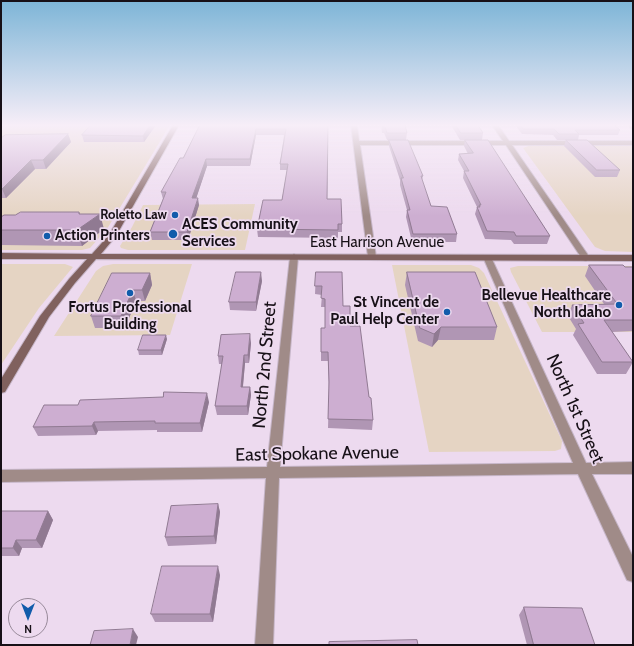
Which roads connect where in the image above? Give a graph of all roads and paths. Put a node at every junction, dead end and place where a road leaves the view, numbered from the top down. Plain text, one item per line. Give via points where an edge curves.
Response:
1 (158, 155) edge
2 (358, 155) edge
3 (516, 155) edge
4 (1, 256) edge
5 (94, 257) junction
6 (294, 257) junction
7 (372, 257) junction
8 (487, 257) junction
9 (586, 258) junction
10 (633, 258) edge
11 (1, 389) edge
12 (582, 468) junction
13 (633, 468) edge
14 (273, 472) junction
15 (1, 476) edge
16 (633, 574) edge
17 (264, 645) edge

1 - 5 main road via 112,236
2 - 7 street
3 - 9 street
4 - 5 main road, East Harrison Avenue
5 - 6 main road, East Harrison Avenue
5 - 11 main road via 46,316
6 - 7 main road, East Harrison Avenue
6 - 14 street, North 2nd Street
7 - 8 main road, East Harrison Avenue
8 - 9 main road, East Harrison Avenue
8 - 12 street, North 1st Street
9 - 10 main road, East Harrison Avenue
12 - 13 street, East Spokane Avenue
12 - 14 street, East Spokane Avenue
12 - 16 street, North 1st Street
14 - 15 street, East Spokane Avenue
14 - 17 street, North 2nd Street

